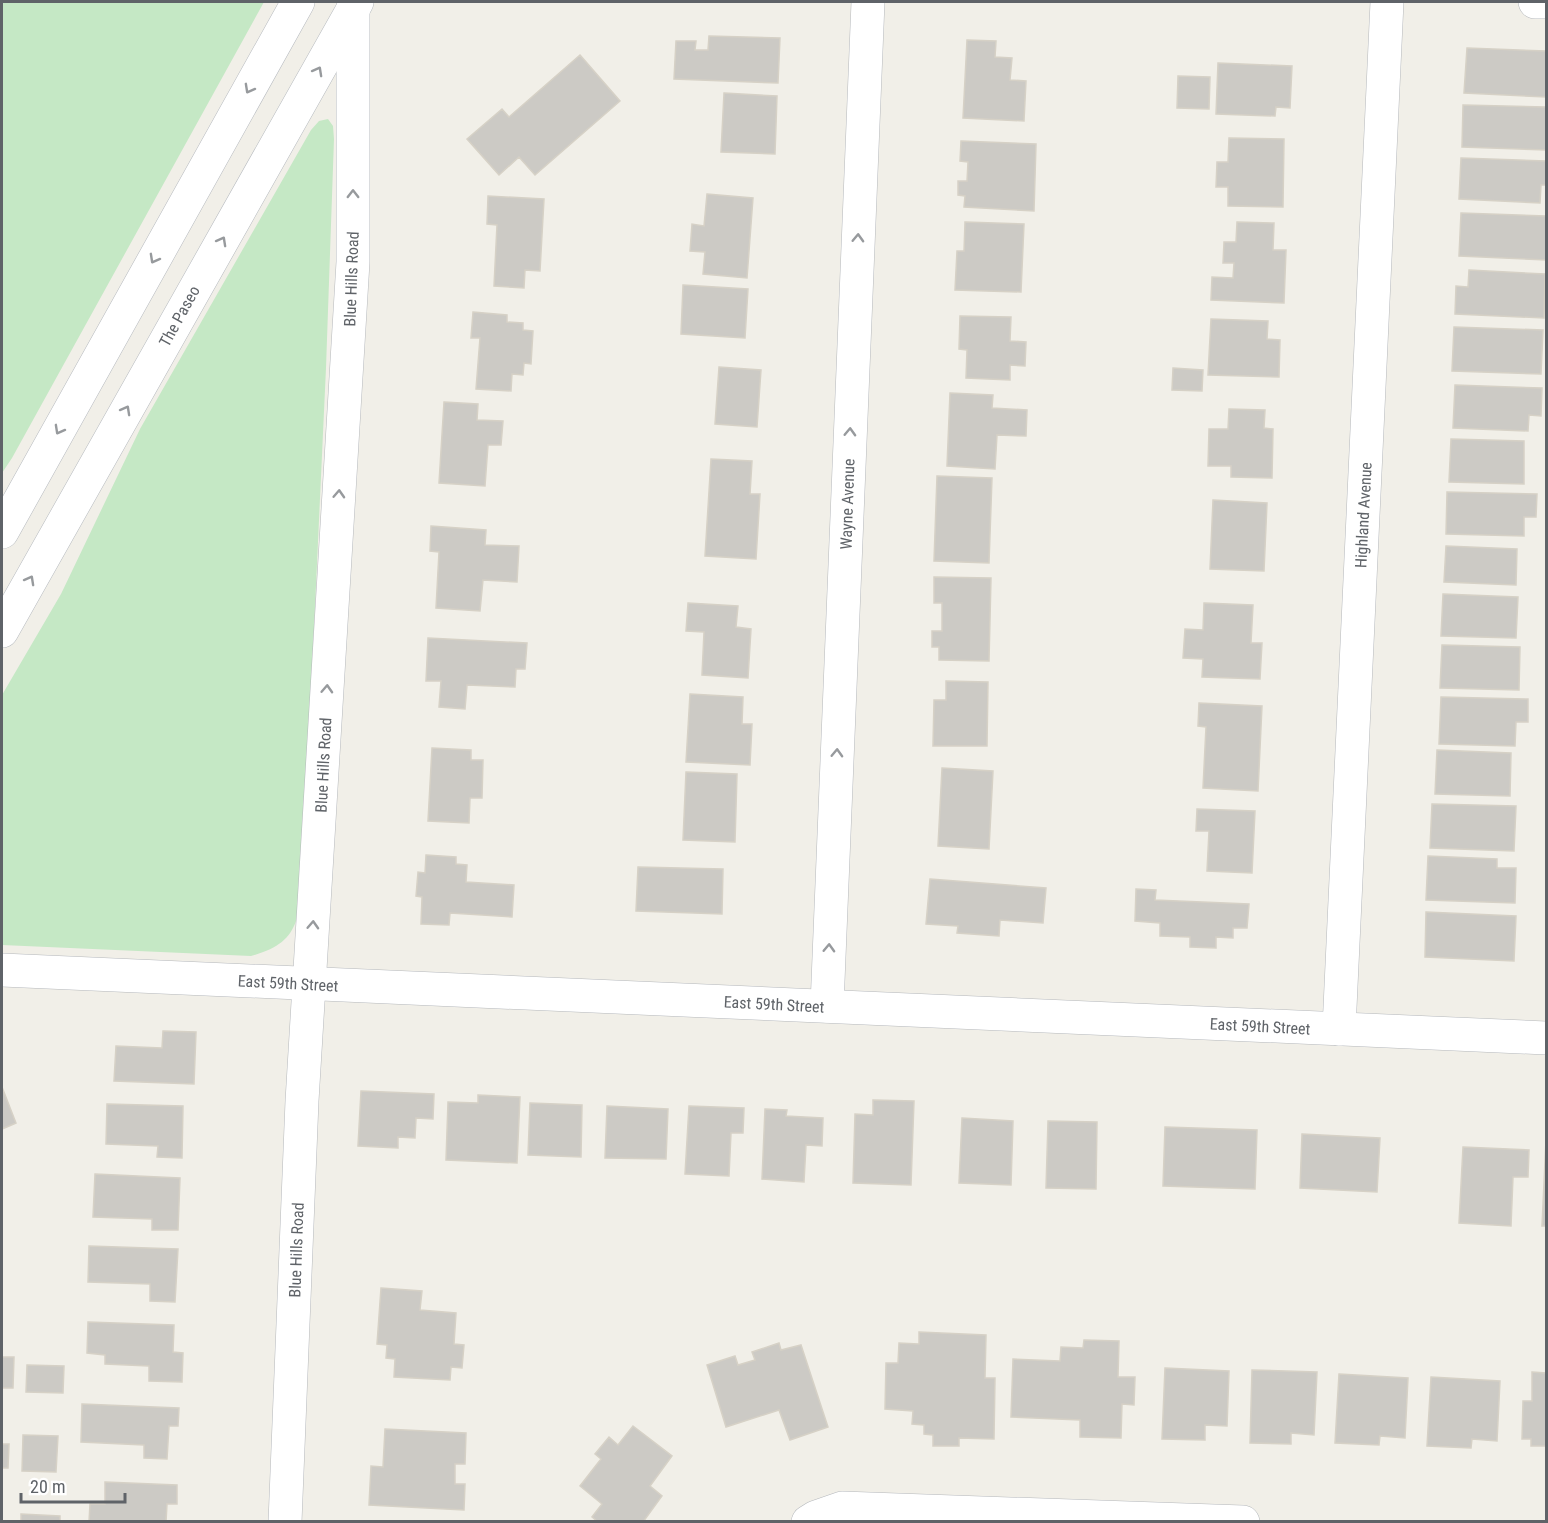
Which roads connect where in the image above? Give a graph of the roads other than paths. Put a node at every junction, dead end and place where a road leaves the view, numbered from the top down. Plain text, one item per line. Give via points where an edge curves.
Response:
1 (298, 2) edge
2 (868, 2) edge
3 (1387, 2) edge
4 (1535, 2) edge
5 (1546, 2) edge
6 (355, 5) edge
7 (2, 532) edge
8 (2, 631) edge
9 (2, 970) edge
10 (309, 984) junction
11 (827, 1006) junction
12 (1339, 1029) junction
13 (1546, 1038) edge
14 (285, 1521) edge
15 (808, 1521) edge
16 (1230, 1521) edge

1 -> 7 street
11 -> 2 street, Wayne Avenue
3 - 12 street, Highland Avenue
4 - 5 street
8 -> 6 street, The Paseo
10 -> 6 street, Blue Hills Road via 353,262
9 - 10 street, East 59th Street
10 - 11 street, East 59th Street
10 - 14 street, Blue Hills Road
11 - 12 street, East 59th Street
12 - 13 street, East 59th Street
15 - 16 street via 842,1508

